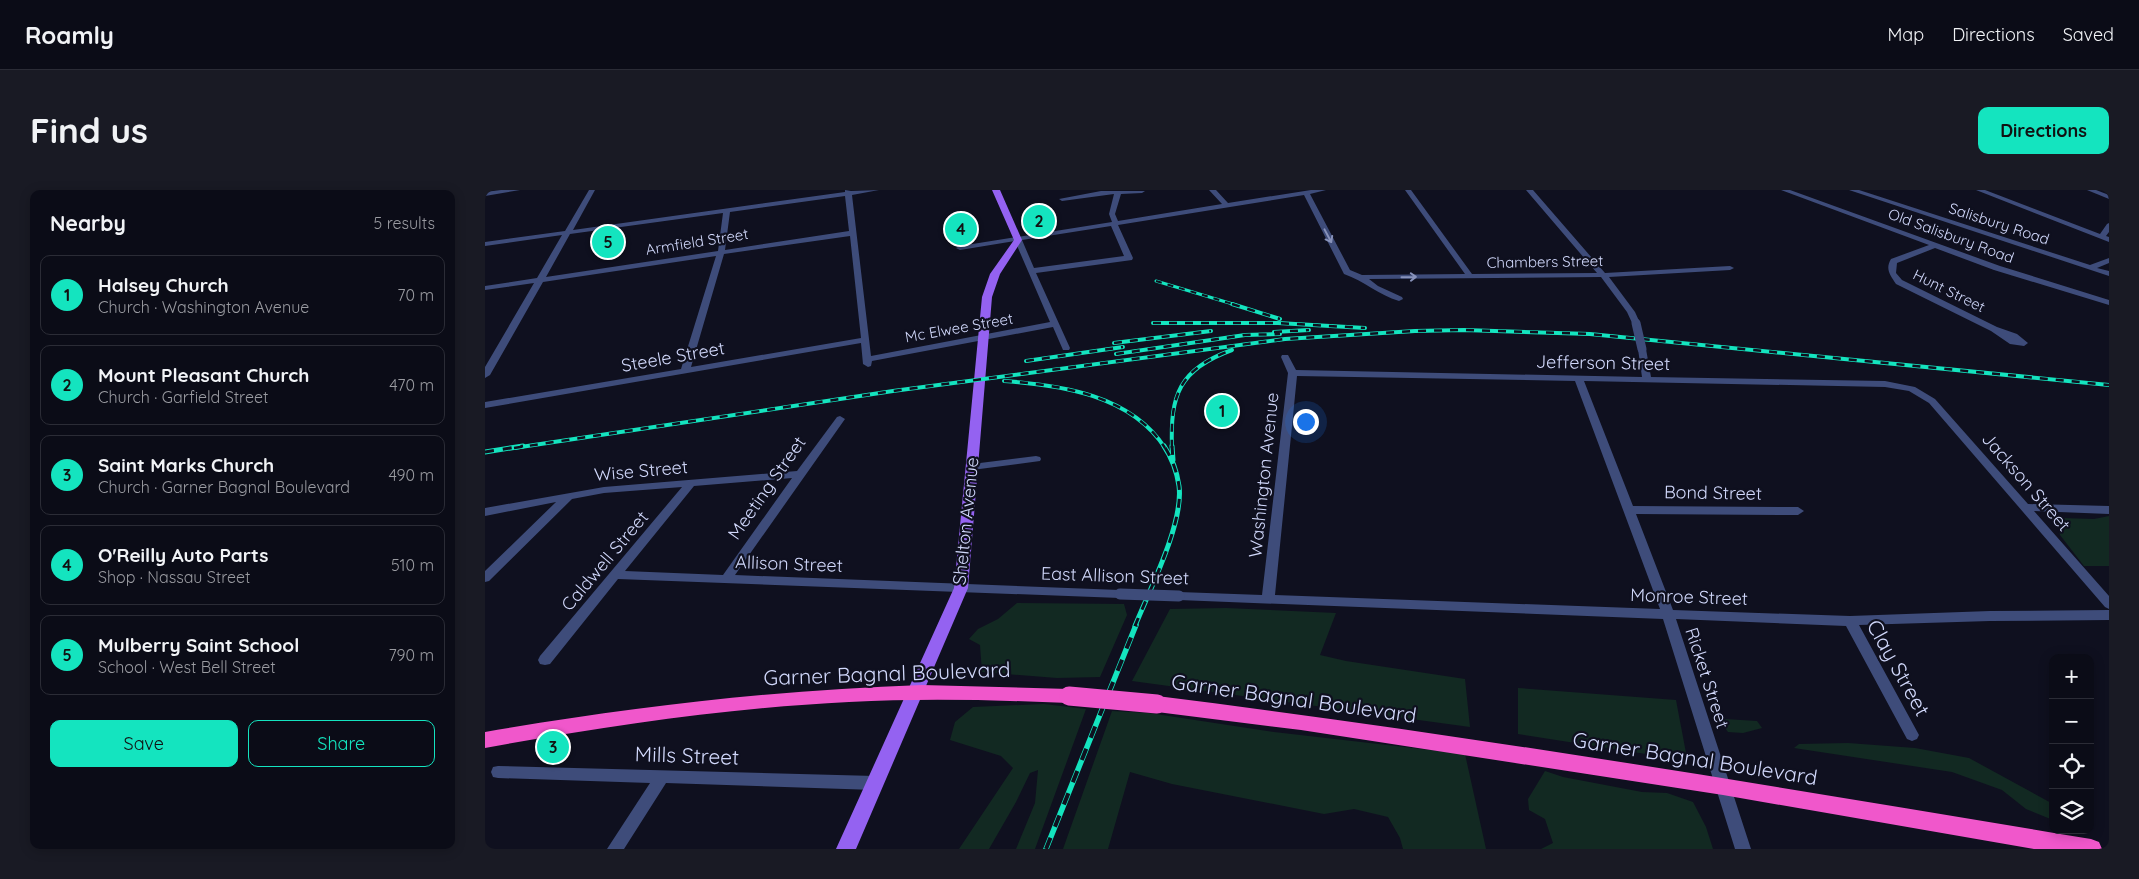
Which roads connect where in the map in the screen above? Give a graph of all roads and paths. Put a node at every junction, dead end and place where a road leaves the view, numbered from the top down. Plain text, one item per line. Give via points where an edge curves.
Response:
1 (517, 190) edge
2 (593, 190) edge
3 (876, 190) edge
4 (996, 190) edge
5 (1212, 190) edge
6 (1323, 190) edge
7 (1408, 190) edge
8 (1529, 190) edge
9 (1784, 190) edge
10 (1852, 190) edge
11 (1979, 190) edge
12 (2090, 190) edge
13 (1142, 191) edge
14 (848, 192) edge
15 (1118, 192) junction
16 (1249, 192) dead end
17 (1305, 193) junction
18 (485, 194) edge
19 (2109, 198) edge
20 (1062, 199) dead end
21 (1259, 201) junction
22 (1227, 206) junction
23 (727, 210) junction
24 (1116, 224) junction
25 (2109, 225) edge
26 (567, 233) junction
27 (853, 233) junction
28 (2106, 238) edge
29 (1018, 240) junction
30 (485, 244) edge
31 (1934, 246) junction
32 (960, 248) dead end
33 (721, 253) junction
34 (2109, 260) edge
35 (1730, 268) dead end
36 (2090, 268) junction
37 (1032, 271) junction
38 (2109, 274) edge
39 (1603, 275) junction
40 (1470, 276) junction
41 (1361, 277) junction
42 (541, 280) junction
43 (485, 288) edge
44 (1399, 299) dead end
45 (2109, 303) edge
46 (1056, 324) junction
47 (1994, 329) dead end
48 (983, 338) junction
49 (865, 340) junction
50 (1066, 348) dead end
51 (496, 356) junction
52 (1285, 356) dead end
53 (485, 358) edge
54 (685, 371) junction
55 (1293, 373) junction
56 (485, 375) edge
57 (1579, 378) junction
58 (1647, 380) junction
59 (1911, 389) joint
60 (485, 404) edge
61 (840, 419) dead end
62 (1037, 459) dead end
63 (972, 467) junction
64 (801, 474) junction
65 (691, 484) junction
66 (568, 497) junction
67 (2024, 506) junction
68 (1629, 510) junction
69 (2109, 510) edge
70 (1797, 511) dead end
71 (485, 512) edge
72 (615, 576) junction
73 (485, 578) edge
74 (726, 579) junction
75 (961, 588) junction
76 (1268, 599) junction
77 (2109, 604) edge
78 (1668, 614) junction
79 (2109, 615) edge
80 (1850, 621) junction
81 (545, 660) dead end
82 (914, 693) junction
83 (1912, 735) dead end
84 (485, 740) edge
85 (498, 772) dead end
86 (662, 776) junction
87 (875, 783) junction
88 (1723, 786) junction
89 (615, 849) edge
90 (846, 849) edge
91 (1743, 849) edge
92 (2091, 849) edge

1 - 18 street
2 - 26 street
3 - 14 street
4 - 29 main road
5 - 22 street
6 - 17 street
7 - 40 street
8 - 39 street
9 - 31 street, Old Salisbury Road
10 - 36 street, Salisbury Road
11 - 28 street
12 - 19 street
13 - 15 street
14 - 23 street
14 - 27 street
15 - 20 street
15 - 24 street via 1112,214
16 - 21 street
17 - 21 street
17 -> 41 street via 1347,272
21 - 22 street
22 - 24 street
23 - 26 street
23 - 33 street
24 - 29 street
24 - 37 street via 1114,226 1129,258
25 - 28 street
26 - 30 street
26 - 42 street
27 - 33 street, Armfield Street
27 - 49 street
29 - 32 street
29 - 37 street
29 - 48 main road, Shelton Avenue via 989,283
31 - 45 street, Old Salisbury Road via 2024,278
31 - 47 street, Hunt Street via 1894,261 1893,276 1899,282
33 - 42 street, Armfield Street
33 - 54 street
34 - 36 street
35 - 39 street, Chambers Street
36 - 38 street, Salisbury Road
37 - 46 street
39 - 40 street, Chambers Street
39 - 58 street, bridge via 1636,323
41 -> 40 street, Chambers Street
41 - 44 street via 1375,288
42 - 43 street, Armfield Street
42 - 51 street
46 - 48 street, Mc Elwee Street
46 - 50 street
48 - 49 street, Mc Elwee Street via 868,362
48 - 63 main road, Shelton Avenue
49 - 54 street, Steele Street
51 - 53 street
51 - 56 street
52 - 55 street, Washington Avenue
54 - 60 street, Steele Street
55 - 57 street, Jefferson Street
55 - 76 street, Washington Avenue
57 - 58 street, Jefferson Street
57 - 68 street, Ricket Street
58 - 59 street, Jefferson Street via 1885,384
59 - 67 street, Jackson Street via 1932,401
61 - 64 street, Meeting Street
62 - 63 street
63 - 75 main road, Shelton Avenue
64 - 65 street, Wise Street
64 - 74 street, Meeting Street
65 - 66 street, Wise Street
65 - 72 street, Caldwell Street
66 - 71 street, Wise Street
66 - 73 street
67 - 69 street
67 - 77 street, Jackson Street
68 - 70 street, Bond Street
68 - 78 street, Ricket Street
72 - 74 street, Allison Street
72 - 81 street, Caldwell Street
74 - 75 street, Allison Street
75 - 76 street, East Allison Street, bridge
75 - 82 main road, Shelton Avenue
76 - 78 street, Monroe Street
78 - 80 street, Monroe Street
78 - 88 street, Ricket Street
79 - 80 street, Monroe Street
80 - 83 street, Clay Street
82 - 84 highway, Garner Bagnal Boulevard via 665,711
82 - 87 main road, Shelton Avenue
82 - 88 highway, Garner Bagnal Boulevard, bridge via 1069,696 1157,704
85 - 86 street, Mills Street
86 - 87 street, Mills Street
86 - 89 street
87 - 90 main road, Shelton Avenue
88 - 91 street, Ricket Street
88 - 92 highway, Garner Bagnal Boulevard

